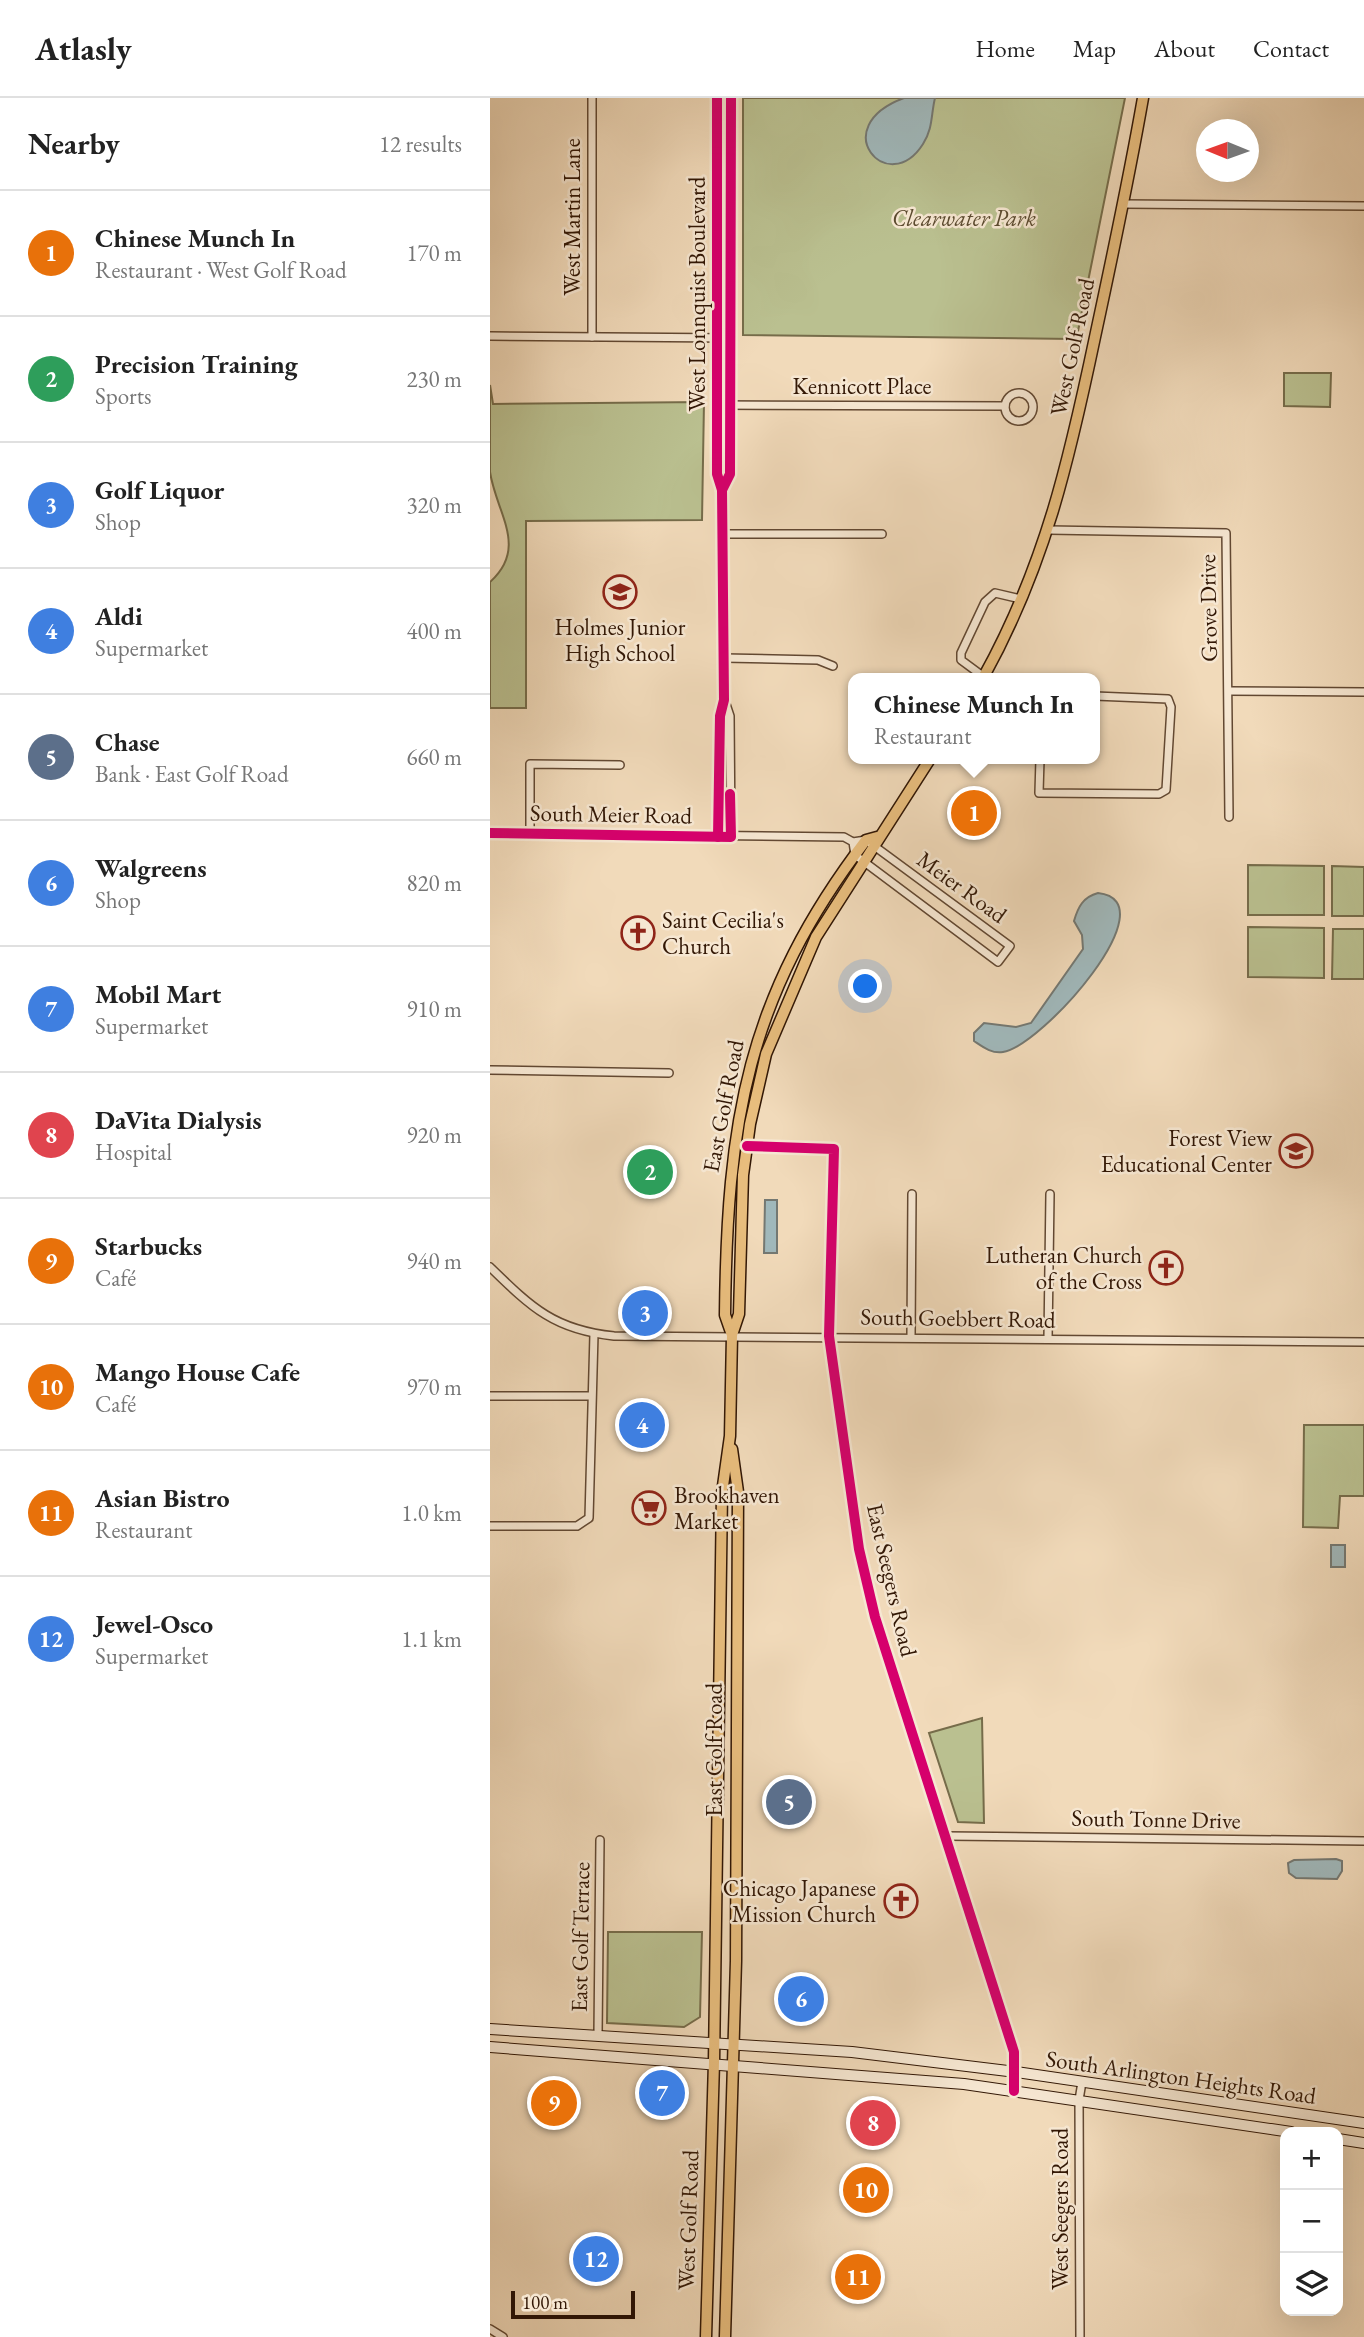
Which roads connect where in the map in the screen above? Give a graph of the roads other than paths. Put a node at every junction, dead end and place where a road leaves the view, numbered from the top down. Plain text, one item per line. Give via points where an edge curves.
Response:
1 (592, 98) edge
2 (717, 98) edge
3 (731, 98) edge
4 (1143, 98) edge
5 (1124, 204) junction
6 (1364, 206) edge
7 (490, 336) edge
8 (592, 337) junction
9 (718, 337) junction
10 (732, 338) junction
11 (718, 405) junction
12 (732, 405) junction
13 (1005, 406) dead end
14 (722, 490) junction
15 (1049, 530) junction
16 (723, 534) junction
17 (882, 534) dead end
18 (1021, 599) junction
19 (724, 658) junction
20 (833, 666) dead end
21 (978, 673) edge
22 (985, 673) edge
23 (1229, 691) junction
24 (1364, 692) edge
25 (1100, 696) edge
26 (724, 700) junction
27 (927, 764) edge
28 (1040, 764) edge
29 (620, 765) dead end
30 (1229, 817) dead end
31 (490, 833) edge
32 (530, 833) junction
33 (718, 837) junction
34 (731, 837) junction
35 (853, 842) junction
36 (873, 842) junction
37 (855, 855) junction
38 (865, 863) junction
39 (490, 1070) edge
40 (669, 1073) dead end
41 (747, 1146) junction
42 (912, 1194) dead end
43 (1050, 1194) dead end
44 (490, 1267) edge
45 (594, 1334) junction
46 (732, 1335) junction
47 (829, 1336) junction
48 (911, 1337) junction
49 (1048, 1339) junction
50 (1364, 1342) edge
51 (490, 1396) edge
52 (591, 1396) junction
53 (730, 1436) junction
54 (490, 1526) edge
55 (947, 1836) junction
56 (600, 1840) dead end
57 (1364, 1841) edge
58 (490, 2029) edge
59 (598, 2035) junction
60 (715, 2042) junction
61 (734, 2043) junction
62 (490, 2047) edge
63 (714, 2063) junction
64 (734, 2064) junction
65 (1016, 2072) junction
66 (1082, 2082) junction
67 (1014, 2091) junction
68 (1079, 2100) junction
69 (1364, 2123) edge
70 (1280, 2130) edge
71 (1343, 2141) edge
72 (1364, 2143) edge
73 (490, 2329) edge
74 (503, 2337) edge
75 (706, 2337) edge
76 (725, 2337) edge
77 (1080, 2337) edge

1 - 8 street, West Martin Lane
2 - 9 street, West Lonnquist Boulevard
3 - 10 street, West Lonnquist Boulevard
4 - 5 main road, West Golf Road
5 - 6 street
5 - 15 main road, West Golf Road via 1076,436
7 - 8 street
8 - 9 street
9 - 10 street
9 - 11 street, West Lonnquist Boulevard
10 - 12 street, West Lonnquist Boulevard
11 - 12 street, Kennicott Place
11 - 14 street, West Lonnquist Boulevard via 717,474
12 - 13 street, Kennicott Place
12 - 14 street, West Lonnquist Boulevard via 730,474
14 - 16 street, West Lonnquist Boulevard
15 - 18 main road, West Golf Road
15 - 23 street, Grove Drive via 1226,533
16 - 17 street
16 - 19 street, West Lonnquist Boulevard
18 - 21 street, West Golf Road via 995,593 985,601 961,653 961,660
18 - 22 main road, West Golf Road
19 - 20 street via 818,660
19 - 26 street, West Lonnquist Boulevard
23 - 24 street
23 - 30 street, Grove Drive
25 - 28 street via 1168,699 1166,790 1160,794 1039,793
26 - 33 street, West Lonnquist Boulevard
26 - 34 street, West Lonnquist Boulevard via 730,716
27 - 36 main road, East Golf Road
29 - 32 street via 530,764
31 - 32 street, South Meier Road
32 - 33 street, South Meier Road
33 - 34 street, South Meier Road
34 - 35 street, South Meier Road via 844,837
35 - 36 street, South Meier Road
35 - 37 street
36 - 37 main road, East Golf Road
36 - 38 main road, East Golf Road
36 - 38 street, Meier Road via 1010,946 998,962
37 - 38 street
37 - 46 main road, East Golf Road via 819,906 783,975 744,1087 731,1162 726,1233 725,1315
38 - 41 main road, East Golf Road via 816,937 793,985 766,1054
39 - 40 street
41 - 46 main road, East Golf Road via 738,1314
41 - 47 street, East Seegers Road via 834,1149
42 - 48 street
43 - 49 street
44 - 45 street, South Goebbert Road via 536,1311
45 - 46 street, South Goebbert Road
45 - 52 street
46 - 47 street, South Goebbert Road
46 - 53 main road, East Golf Road
47 - 48 street, South Goebbert Road
47 - 55 street, East Seegers Road via 859,1549 875,1617
48 - 49 street, South Goebbert Road
49 - 50 street, South Goebbert Road
51 - 52 street
52 - 54 street via 589,1518 577,1527
53 - 60 main road, East Golf Road via 722,1493
53 - 61 main road, East Golf Road via 738,1492
55 - 57 street, South Tonne Drive
55 - 65 street, East Seegers Road via 1014,2052
56 - 59 street, East Golf Terrace
58 - 59 main road, South Arlington Heights Road
59 - 60 main road, South Arlington Heights Road
60 - 61 main road, South Arlington Heights Road
60 - 63 main road, East Golf Road
61 - 64 main road, East Golf Road
61 - 65 main road, South Arlington Heights Road
62 - 63 main road, South Arlington Heights Road
63 - 64 main road, South Arlington Heights Road
63 - 75 main road, West Golf Road
64 - 67 main road, South Arlington Heights Road
64 - 76 main road, West Golf Road
65 - 66 main road, South Arlington Heights Road
65 - 67 street, East Seegers Road
66 - 68 street, West Seegers Road
66 - 69 main road, South Arlington Heights Road
67 - 68 main road, South Arlington Heights Road
68 - 70 main road, South Arlington Heights Road
68 - 77 street, West Seegers Road
71 - 72 main road
73 - 74 street

